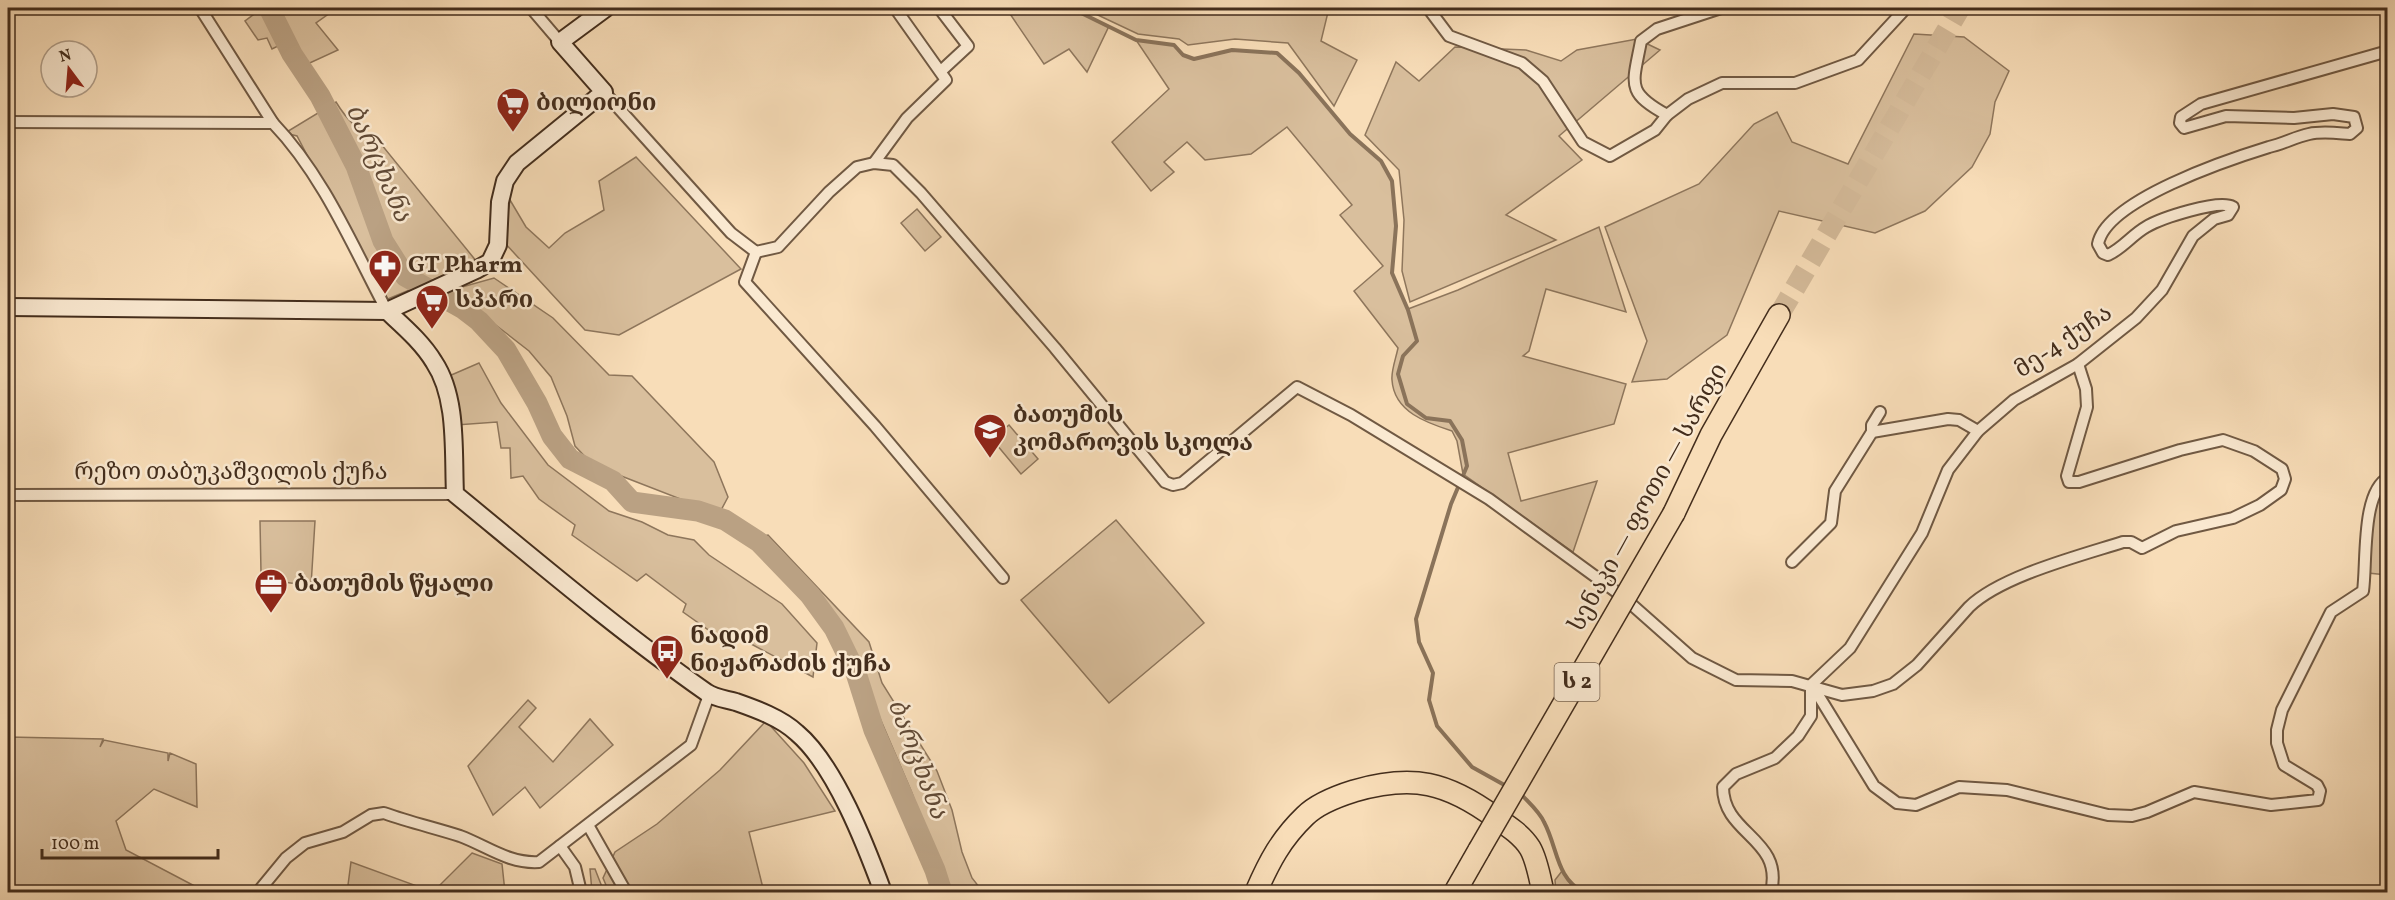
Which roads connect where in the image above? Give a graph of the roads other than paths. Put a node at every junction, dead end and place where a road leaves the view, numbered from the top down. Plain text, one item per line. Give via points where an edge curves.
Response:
1 (200, 8) edge
2 (531, 8) edge
3 (606, 8) edge
4 (895, 8) edge
5 (939, 8) edge
6 (1428, 8) edge
7 (1721, 8) edge
8 (1906, 8) edge
9 (560, 42) junction
10 (2388, 51) edge
11 (941, 71) junction
12 (604, 92) junction
13 (1667, 115) junction
14 (8, 122) edge
15 (273, 123) junction
16 (874, 163) junction
17 (756, 252) junction
18 (8, 307) edge
19 (387, 311) junction
20 (1779, 315) tunnel mouth
21 (2078, 364) junction
22 (1880, 412) dead end
23 (1978, 431) junction
24 (1872, 432) junction
25 (2388, 478) edge
26 (455, 494) junction
27 (8, 495) edge
28 (1792, 562) dead end
29 (1003, 578) dead end
30 (1811, 685) junction
31 (709, 695) junction
32 (588, 825) junction
33 (560, 846) junction
34 (258, 892) edge
35 (325, 892) edge
36 (347, 892) edge
37 (581, 892) edge
38 (626, 892) edge
39 (883, 892) edge
40 (1256, 892) edge
41 (1455, 892) edge
42 (1543, 892) edge
43 (1771, 892) edge

1 - 15 street
2 - 9 street
3 - 9 main road
4 - 11 street
5 - 11 street via 968,46
6 - 13 street via 1449,36 1522,63 1544,81 1583,142 1599,152 1610,156 1619,153 1655,130
7 - 13 street via 1656,29 1641,41 1634,79 1637,91 1643,101
8 - 13 street via 1858,60 1795,83 1722,83 1688,99
9 - 12 main road
10 - 21 street, მე-4 ქუჩა via 2201,104 2181,117 2184,128 2226,116 2294,118 2333,114 2354,117 2358,128 2350,134 2308,134 2241,154 2147,196 2116,216 2099,238 2098,244 2108,255 2147,226 2166,218 2212,206 2233,207 2228,215 2214,219 2193,236 2162,290 2136,318
11 - 16 street via 946,80 907,118
12 - 17 street via 731,232
12 - 19 main road via 517,163 505,181 498,246 490,262
14 - 15 street
15 - 19 street via 324,194
16 - 17 street via 857,167 778,247
16 - 30 street via 893,165 921,193 1165,482 1182,483 1297,387 1472,488 1622,596 1692,658 1736,680
17 - 29 street via 745,282 875,426
18 - 19 main road
19 - 26 main road via 435,362 448,394
20 - 41 highway, სენაკი — ფოთი — სარფი / ს 2, bridge via 1711,435 1674,513
21 - 23 street, მე-4 ქუჩა via 2014,400
21 - 30 street via 2087,407 2067,476 2069,482 2223,440 2254,452 2282,470 2285,478 2281,490 2233,518 2176,531 2142,548 2123,542 2000,586 1973,602 1917,665 1893,684 1873,692 1842,696
22 - 24 street
23 - 24 street via 1959,420 1948,419
23 - 30 street, მე-4 ქუჩა via 1948,470 1922,533 1850,648
24 - 28 street via 1835,491 1831,523
25 - 30 street via 2375,493 2372,504 2363,591 2331,612 2282,710 2277,730 2284,765 2317,785 2318,800 2271,805 2194,792 2139,814 2108,815 2007,790 1959,787 1916,805 1898,802 1874,786
26 - 27 street, რეზო თაბუკაშვილის ქუჩა
26 - 31 main road via 589,605
30 - 43 street via 1811,716 1798,736 1775,758 1736,774 1723,787 1723,799 1731,815 1770,858 1774,880
31 - 32 street via 691,745
31 - 39 main road via 772,717 798,733 844,801
32 - 33 street
32 - 38 street
33 - 34 street via 539,862 524,863 458,835 384,813 371,815 343,832 305,843 286,858
33 - 37 street via 574,867
35 - 36 street
40 - 42 highway via 1273,853 1306,814 1341,795 1395,782 1422,783 1461,796 1514,830 1530,849

